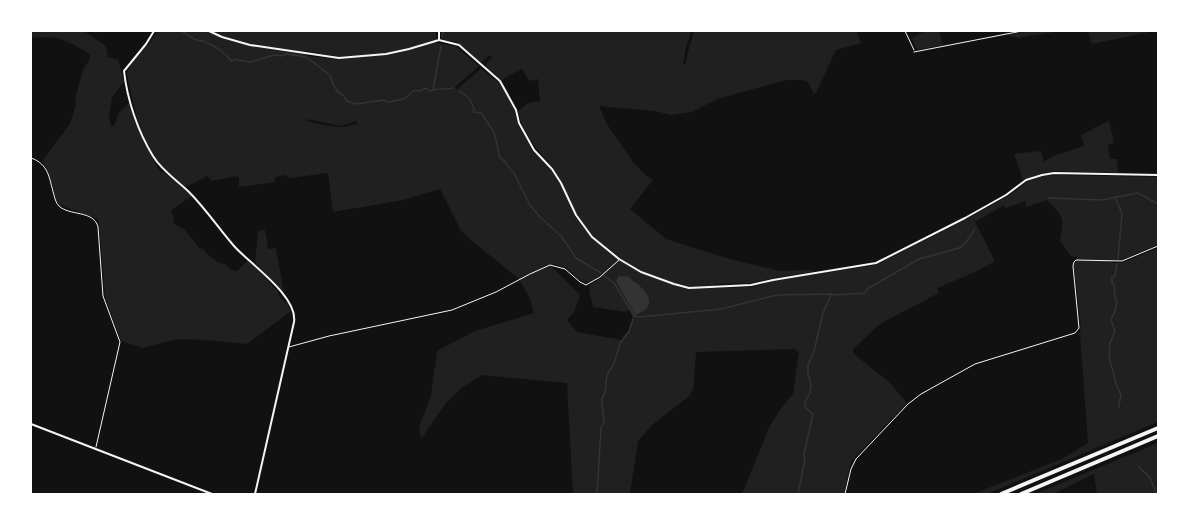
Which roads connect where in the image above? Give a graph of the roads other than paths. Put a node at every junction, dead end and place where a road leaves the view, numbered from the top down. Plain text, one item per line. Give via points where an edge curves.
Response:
1 (154, 31) edge
2 (208, 31) edge
3 (439, 31) edge
4 (1022, 31) edge
5 (439, 40) junction
6 (914, 52) road end
7 (1158, 176) edge
8 (1158, 246) edge
9 (619, 260) junction
10 (288, 347) junction
11 (31, 424) edge
12 (1158, 428) edge
13 (1158, 436) edge
14 (212, 494) edge
15 (255, 494) edge
16 (845, 494) edge
17 (1001, 494) edge
18 (1021, 494) edge

1 - 10 street via 124,70 140,131 160,166 194,197 232,244 267,276 292,307 295,318
2 - 5 street via 250,45 339,58 409,50
3 - 5 street
4 - 6 lane
5 - 9 street via 458,45 500,81 516,110 519,124 534,150 561,183 576,215 592,237
7 - 9 street via 1054,173 1042,175 1026,180 1006,195 965,218 876,262 751,285 690,288 641,272
8 - 16 lane via 1122,261 1076,260 1073,266 1078,331 975,364 921,394 908,404 856,459
9 - 10 lane via 600,277 586,285 565,269 550,265 496,292 452,310
10 - 15 street
11 - 14 street
12 - 17 highway
13 - 18 highway

